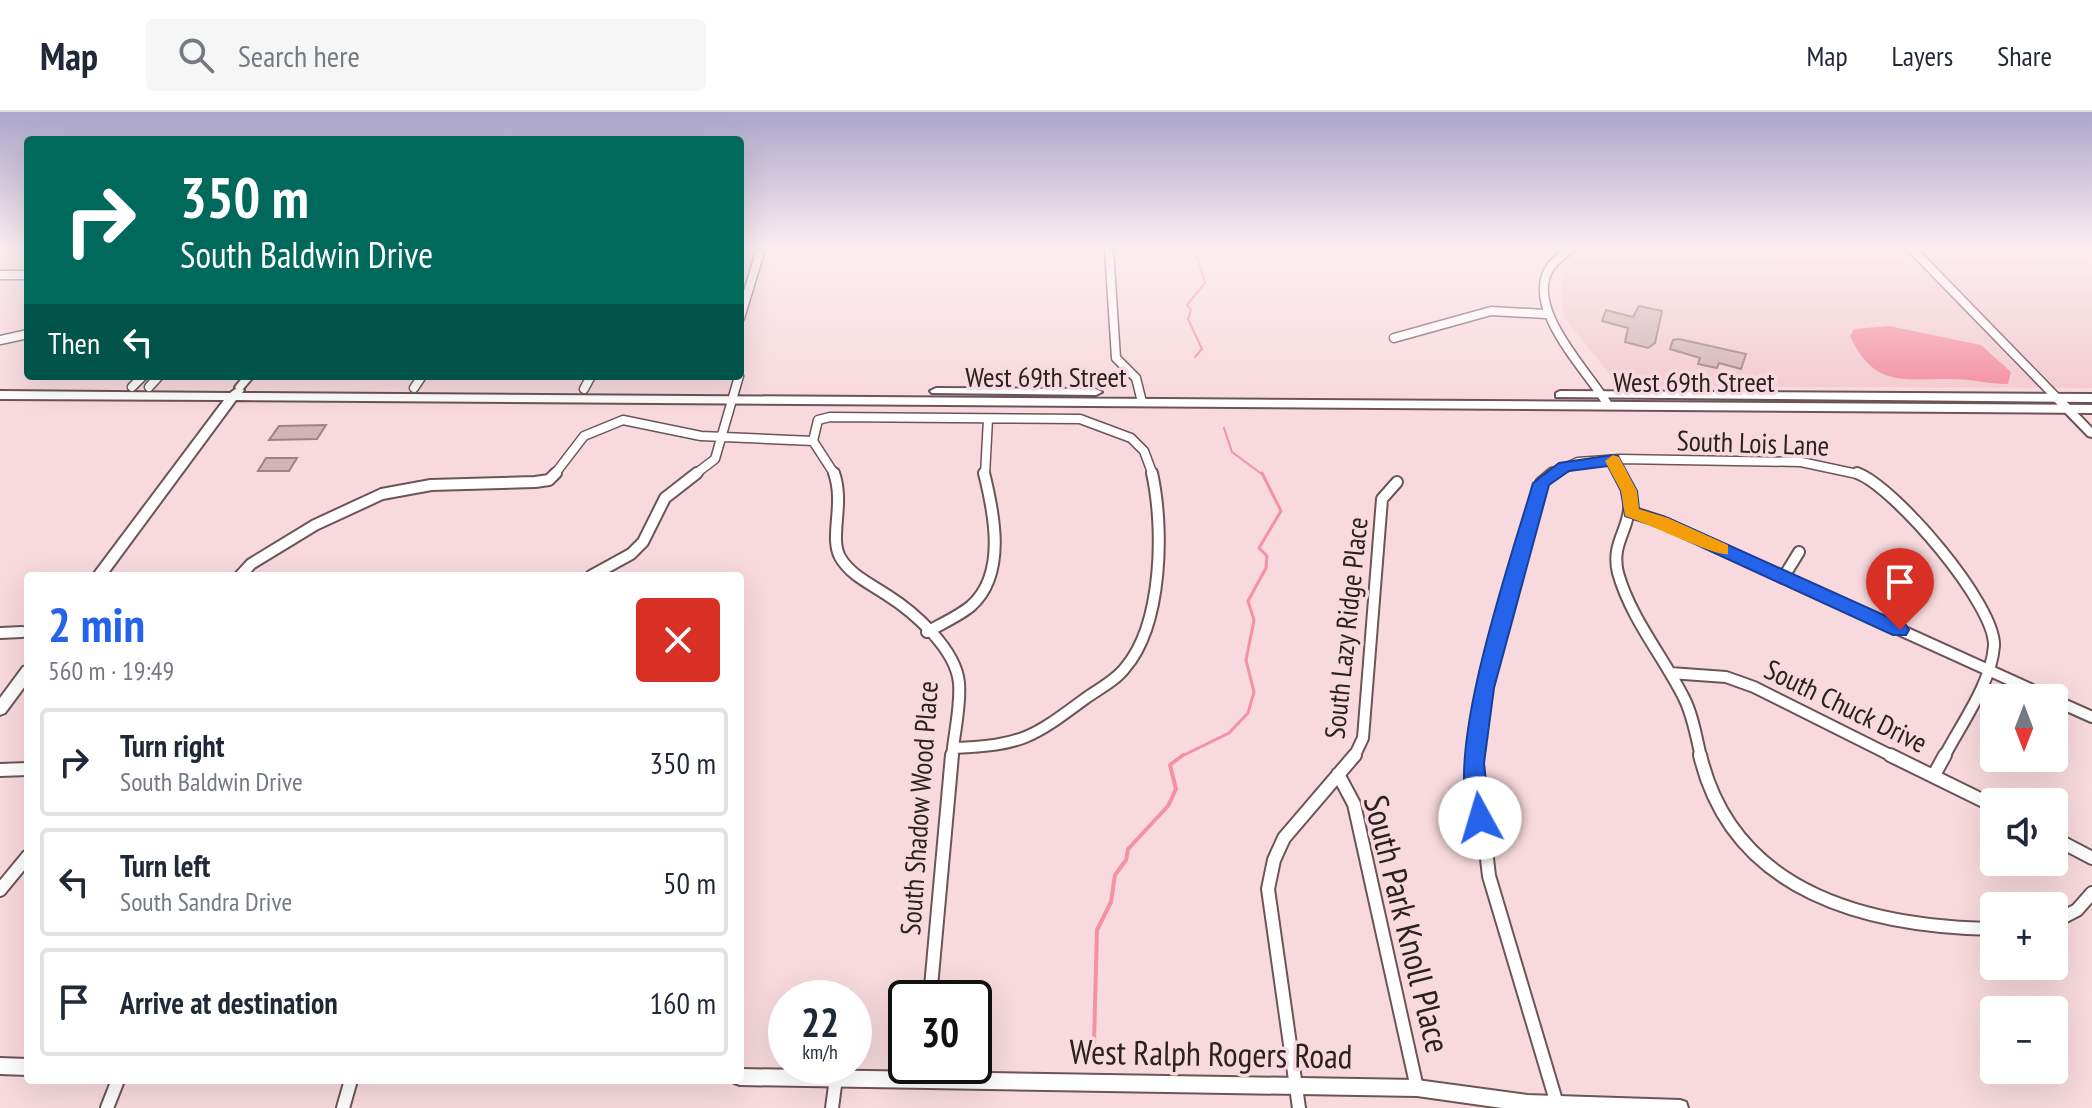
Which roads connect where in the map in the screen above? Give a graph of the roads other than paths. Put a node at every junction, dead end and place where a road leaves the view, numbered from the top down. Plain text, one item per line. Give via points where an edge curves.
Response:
1 (1112, 295) edge
2 (1546, 295) edge
3 (1957, 295) edge
4 (1546, 314) junction
5 (24, 335) edge
6 (1394, 338) dead end
7 (0, 340) edge
8 (246, 380) edge
9 (419, 380) edge
10 (589, 380) edge
11 (737, 380) edge
12 (146, 382) edge
13 (0, 387) edge
14 (414, 388) junction
15 (237, 391) junction
16 (582, 394) junction
17 (0, 395) edge
18 (732, 395) junction
19 (1141, 397) junction
20 (2057, 398) junction
21 (2092, 398) edge
22 (1606, 400) junction
23 (2067, 409) junction
24 (2092, 409) edge
25 (988, 419) junction
26 (2092, 434) edge
27 (723, 437) junction
28 (813, 441) junction
29 (1613, 460) junction
30 (1397, 482) dead end
31 (1631, 512) junction
32 (1799, 552) dead end
33 (616, 571) edge
34 (102, 572) edge
35 (244, 572) edge
36 (1783, 578) junction
37 (22, 632) dead end
38 (927, 632) junction
39 (0, 633) edge
40 (1987, 669) junction
41 (1670, 673) junction
42 (24, 676) edge
43 (2020, 684) edge
44 (2068, 706) edge
45 (0, 709) edge
46 (2092, 717) edge
47 (954, 748) junction
48 (24, 769) edge
49 (0, 770) edge
50 (1338, 774) junction
51 (1934, 775) junction
52 (1980, 799) edge
53 (2068, 845) edge
54 (2092, 858) edge
55 (24, 861) edge
56 (0, 890) edge
57 (2092, 893) edge
58 (2068, 915) edge
59 (1980, 928) edge
60 (932, 980) edge
61 (0, 1066) edge
62 (24, 1067) edge
63 (992, 1075) edge
64 (744, 1077) edge
65 (768, 1077) edge
66 (116, 1084) edge
67 (350, 1084) edge
68 (835, 1084) edge
69 (1295, 1086) junction
70 (1417, 1088) junction
71 (1558, 1106) edge
72 (107, 1108) edge
73 (343, 1108) edge
74 (832, 1108) edge
75 (1299, 1108) edge
76 (1680, 1108) edge

1 - 19 street via 1116,358 1136,378
2 - 4 street
3 - 20 street
4 - 6 street via 1491,311
4 - 22 street via 1555,334
5 - 7 street
8 - 15 street
9 - 14 street
10 - 16 street
11 - 18 street
12 - 13 main road, West 69th Street via 132,387
12 - 15 main road, West 69th Street
14 - 15 main road, West 69th Street
14 - 16 main road, West 69th Street
15 - 16 main road, West 69th Street
15 - 17 main road, West 69th Street
15 - 34 main road
16 - 18 main road, West 69th Street
18 - 19 main road, West 69th Street
18 - 27 street
19 - 22 main road, West 69th Street
20 - 21 main road, West 69th Street
20 - 22 main road, West 69th Street
20 - 23 street
22 - 23 main road, West 69th Street
23 - 24 main road, West 69th Street
23 - 26 street
25 - 28 street via 830,417 818,420
25 - 38 street via 983,468 995,516 991,574 972,605
25 - 47 street via 1080,419 1107,426 1144,450 1153,464 1158,572 1134,655 1125,669 1035,736 998,746
27 - 28 street
27 - 33 street via 715,459 665,498 643,542
27 - 35 street via 691,435 654,421 614,422 580,439 549,480 429,485 362,500 334,512
28 - 38 street, South Shadow Wood Place via 824,451 839,491 835,543 840,557
29 - 31 street via 1629,491
29 - 40 street, South Lois Lane via 1823,465 1868,478 1907,508 1974,598 1992,629
29 - 71 street, South Lois Lane via 1565,467 1541,483 1477,723 1474,763 1489,876
30 - 50 street, South Lazy Ridge Place via 1382,499 1363,738 1357,755
31 - 36 street
31 - 41 street via 1619,538 1617,568
32 - 36 street
36 - 40 street
37 - 39 street
38 - 47 street, South Shadow Wood Place via 946,652 959,682
40 - 43 street
40 - 51 street, South Lois Lane
41 - 51 street, South Chuck Drive via 1726,677 1754,687
41 - 59 street via 1693,717 1708,782 1720,806 1765,863 1824,902 1890,922
42 - 45 main road
44 - 46 street
47 - 60 street, South Shadow Wood Place
48 - 49 street
50 - 69 street, South Lazy Ridge Place via 1293,820 1271,861 1268,889
50 - 70 street, South Park Knoll Place via 1354,804
51 - 52 street, South Chuck Drive
53 - 54 street
55 - 56 street
57 - 58 street
61 - 62 street
63 - 69 street, West Ralph Rogers Road
64 - 65 street, West Ralph Rogers Road
66 - 72 street
67 - 73 street
68 - 74 street
69 - 70 street, West Ralph Rogers Road
69 - 75 street, South Lazy Ridge Place
70 - 71 street, West Ralph Rogers Road
71 - 76 street, West Ralph Rogers Road

